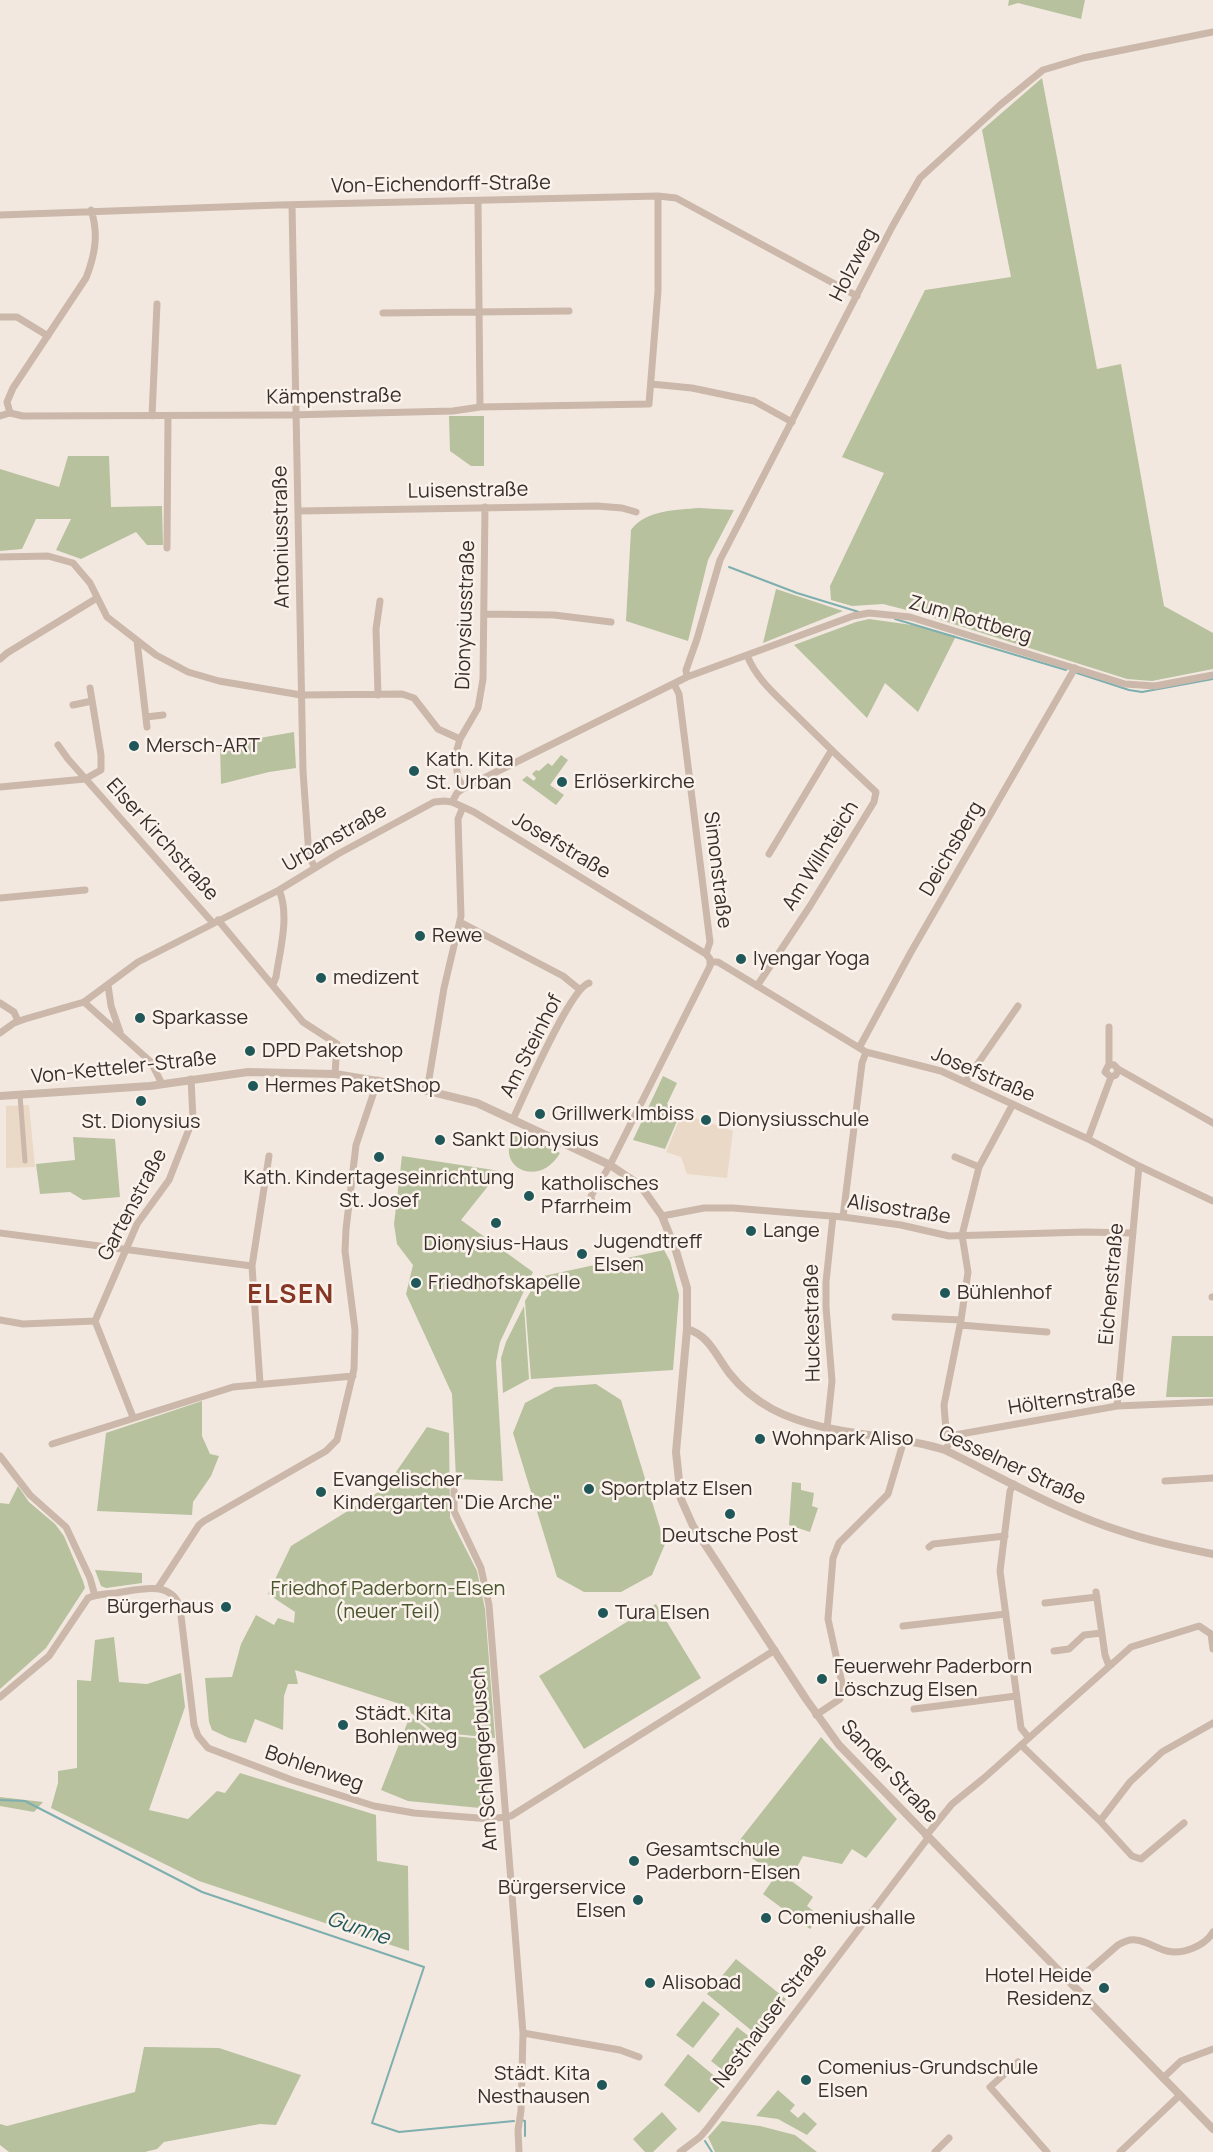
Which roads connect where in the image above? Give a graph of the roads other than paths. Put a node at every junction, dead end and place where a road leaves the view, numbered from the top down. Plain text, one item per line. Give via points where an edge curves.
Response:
1 (1213, 32) edge
2 (657, 196) junction
3 (478, 202) junction
4 (292, 205) junction
5 (91, 210) junction
6 (0, 215) edge
7 (857, 296) junction
8 (157, 304) dead end
9 (569, 311) dead end
10 (480, 312) junction
11 (384, 313) dead end
12 (0, 317) edge
13 (48, 336) junction
14 (651, 384) junction
15 (480, 407) junction
16 (10, 413) junction
17 (297, 414) junction
18 (0, 416) edge
19 (152, 416) junction
20 (168, 416) junction
21 (792, 422) junction
22 (485, 507) junction
23 (299, 511) junction
24 (636, 512) dead end
25 (166, 548) dead end
26 (0, 557) edge
27 (97, 598) junction
28 (381, 601) dead end
29 (485, 614) junction
30 (611, 622) dead end
31 (137, 641) junction
32 (747, 655) junction
33 (0, 659) edge
34 (1075, 668) junction
35 (1213, 675) edge
36 (687, 677) junction
37 (674, 684) junction
38 (90, 688) dead end
39 (301, 695) junction
40 (378, 695) junction
41 (92, 701) junction
42 (73, 705) dead end
43 (163, 715) dead end
44 (146, 717) junction
45 (147, 727) dead end
46 (460, 739) junction
47 (57, 745) dead end
48 (831, 751) junction
49 (85, 779) junction
50 (0, 787) edge
51 (464, 788) junction
52 (452, 802) junction
53 (463, 807) junction
54 (769, 854) dead end
55 (315, 868) junction
56 (85, 890) dead end
57 (279, 890) junction
58 (0, 898) edge
59 (215, 921) junction
60 (460, 922) junction
61 (709, 958) junction
62 (589, 983) dead end
63 (273, 984) junction
64 (108, 985) junction
65 (757, 986) junction
66 (579, 989) junction
67 (84, 1002) junction
68 (0, 1003) edge
69 (1018, 1006) dead end
70 (18, 1021) junction
71 (1109, 1027) dead end
72 (0, 1033) edge
73 (120, 1034) junction
74 (863, 1050) junction
75 (1109, 1064) junction
76 (1118, 1069) junction
77 (335, 1074) junction
78 (1111, 1077) junction
79 (191, 1079) junction
80 (378, 1080) junction
81 (965, 1082) junction
82 (162, 1084) junction
83 (427, 1091) junction
84 (20, 1095) junction
85 (0, 1096) edge
86 (1013, 1104) junction
87 (513, 1119) junction
88 (1213, 1123) edge
89 (1088, 1139) junction
90 (269, 1156) dead end
91 (955, 1157) dead end
92 (25, 1161) dead end
93 (610, 1165) junction
94 (1139, 1166) junction
95 (980, 1167) junction
96 (1213, 1201) edge
97 (592, 1202) dead end
98 (662, 1216) junction
99 (832, 1216) junction
100 (843, 1217) junction
101 (0, 1233) edge
102 (1133, 1233) junction
103 (962, 1235) junction
104 (125, 1250) junction
105 (252, 1266) junction
106 (895, 1317) dead end
107 (0, 1320) edge
108 (95, 1321) junction
109 (961, 1322) junction
110 (687, 1329) junction
111 (1047, 1332) dead end
112 (353, 1376) junction
113 (260, 1383) junction
114 (1213, 1402) edge
115 (1117, 1406) junction
116 (133, 1418) junction
117 (827, 1428) junction
118 (904, 1440) junction
119 (950, 1440) junction
120 (52, 1444) dead end
121 (945, 1450) junction
122 (0, 1456) edge
123 (1213, 1478) edge
124 (1165, 1481) dead end
125 (1014, 1484) junction
126 (454, 1490) dead end
127 (1005, 1536) junction
128 (929, 1547) dead end
129 (1213, 1554) edge
130 (158, 1588) junction
131 (95, 1596) junction
132 (1045, 1603) dead end
133 (1006, 1614) junction
134 (903, 1626) dead end
135 (1102, 1633) junction
136 (1213, 1649) edge
137 (775, 1650) junction
138 (1054, 1651) dead end
139 (1109, 1666) junction
140 (1016, 1696) junction
141 (0, 1697) edge
142 (915, 1709) dead end
143 (816, 1715) junction
144 (1213, 1723) edge
145 (1029, 1738) junction
146 (1021, 1745) junction
147 (506, 1817) junction
148 (1100, 1821) junction
149 (1184, 1823) dead end
150 (927, 1837) junction
151 (1213, 1932) edge
152 (1072, 1985) junction
153 (523, 2032) junction
154 (1213, 2049) edge
155 (639, 2057) dead end
156 (1018, 2062) dead end
157 (1163, 2078) junction
158 (1180, 2095) junction
159 (1213, 2129) edge
160 (949, 2138) dead end
161 (519, 2152) edge
162 (680, 2152) edge
163 (935, 2152) edge
164 (1047, 2152) edge
165 (1120, 2152) edge

1 - 7 street, Holzweg via 1074,60 1037,74 920,178
2 - 3 street, Von-Eichendorff-Straße
2 - 7 street, Von-Eichendorff-Straße via 676,198
2 - 14 street via 658,291
3 - 4 street, Von-Eichendorff-Straße
3 - 10 street
4 - 5 street, Von-Eichendorff-Straße
4 - 17 street, Antoniusstraße
5 - 6 street, Von-Eichendorff-Straße
5 - 13 street via 96,226 94,258 86,278
7 - 21 street, Holzweg
8 - 19 street
9 - 10 street
10 - 11 street
10 - 15 street
12 - 13 street via 17,317
13 - 16 street via 13,388 7,402
14 - 15 street, Kämpenstraße via 649,404 643,405
14 - 21 street via 754,401
15 - 17 street, Kämpenstraße
16 - 18 street, Kämpenstraße
16 - 19 street, Kämpenstraße
17 - 20 street, Kämpenstraße
17 - 23 street, Antoniusstraße
19 - 20 street, Kämpenstraße
20 - 25 street
21 - 36 street, Holzweg via 720,560
22 - 23 street, Luisenstraße
22 - 24 street, Luisenstraße via 597,506
22 - 29 street, Dionysiusstraße
23 - 39 street, Antoniusstraße
26 - 27 street via 39,555 66,560 84,574
27 - 31 street via 107,617
27 - 33 street
28 - 40 street via 376,629
29 - 30 street via 543,614
29 - 46 street, Dionysiusstraße via 478,708
31 - 39 street via 188,672
31 - 44 street
32 - 34 street, Zum Rottberg via 869,613 910,617
32 - 36 street, Zum Rottberg
32 - 48 street, Am Willnteich via 763,681
34 - 35 street, Zum Rottberg via 1125,684 1155,686
34 - 74 street, Deichsberg via 916,944
36 - 37 street
37 - 51 street
37 - 61 street, Simonstraße via 679,694
38 - 41 street, Elser Kirchstraße
39 - 40 street
39 - 55 street, Antoniusstraße via 309,856
40 - 46 street via 414,698 438,729
41 - 42 street
41 - 49 street, Elser Kirchstraße via 102,765 98,774
43 - 44 street
44 - 45 street
46 - 51 street, Dionysiusstraße via 455,756 458,778
47 - 49 street, Elser Kirchstraße
48 - 54 street
48 - 65 street, Am Willnteich via 876,792 874,802
49 - 50 street
49 - 59 street, Elser Kirchstraße
51 - 52 street
52 - 53 street, Josefstraße
52 - 55 street, Urbanstraße via 434,802
53 - 60 street via 458,819
53 - 61 street, Josefstraße
55 - 57 street, Urbanstraße
56 - 58 street
57 - 59 street, Urbanstraße
57 - 63 street via 284,916
59 - 63 street, Elser Kirchstraße
59 - 64 street, Urbanstraße via 138,962
60 - 66 street, Am Steinhof via 563,976
60 - 83 street via 444,988
61 - 65 street, Josefstraße
61 - 93 street, Simonstraße
62 - 66 street, Am Steinhof
63 - 77 street, Elser Kirchstraße via 303,1022 337,1044
64 - 67 street, Urbanstraße
64 - 73 street
65 - 74 street, Josefstraße
66 - 87 street, Am Steinhof via 549,1039
67 - 70 street, Urbanstraße
67 - 73 street
68 - 70 street via 14,1012
69 - 81 street
70 - 72 street, Urbanstraße
71 - 75 street
73 - 82 street via 151,1062
74 - 81 street, Josefstraße via 941,1071
74 - 100 street
75 - 76 street
75 - 78 street via 1105,1072
76 - 78 street
76 - 88 street
77 - 79 street, Von-Ketteler-Straße via 248,1072
77 - 80 street, Von-Ketteler-Straße
78 - 89 street
79 - 82 street, Von-Ketteler-Straße
79 - 104 street, Gartenstraße via 193,1119 169,1180 136,1224
80 - 83 street, Von-Ketteler-Straße
80 - 112 street via 356,1145 346,1229 356,1350
81 - 86 street, Josefstraße
82 - 84 street, Von-Ketteler-Straße
83 - 87 street, Von-Ketteler-Straße via 477,1104
84 - 85 street, Von-Ketteler-Straße
84 - 92 street, Von-Ketteler-Straße
86 - 89 street, Josefstraße
86 - 95 street
87 - 93 street, Von-Ketteler-Straße
89 - 94 street, Josefstraße
90 - 105 street
91 - 95 street
93 - 97 street via 591,1196
93 - 98 street, Von-Ketteler-Straße via 642,1187
94 - 96 street, Josefstraße
94 - 102 street, Eichenstraße
95 - 103 street
98 - 99 street, Alisostraße via 714,1208
98 - 110 street, Von-Ketteler-Straße via 687,1288
99 - 100 street, Alisostraße
99 - 117 street, Huckestraße via 826,1282 832,1381
100 - 103 street, Alisostraße
101 - 104 street
102 - 103 street, Alisostraße
102 - 115 street, Eichenstraße
103 - 109 street via 968,1272
104 - 105 street
104 - 108 street, Gartenstraße
105 - 113 street
106 - 109 street
107 - 108 street via 22,1324
108 - 116 street
109 - 111 street
109 - 119 street via 944,1405
110 - 117 street, Gesselner Straße via 698,1332 709,1342 730,1374 756,1398 785,1415
110 - 137 street, Sander Straße via 676,1452 681,1499 693,1526
112 - 113 street
112 - 130 street via 335,1444 199,1525
113 - 116 street via 233,1387
114 - 115 street, Hölternstraße
115 - 119 street, Hölternstraße via 955,1435
116 - 120 street
117 - 118 street, Gesselner Straße
118 - 121 street, Gesselner Straße
118 - 143 street via 888,1494 839,1543 833,1558 828,1619 842,1683 840,1699
119 - 121 street
121 - 125 street, Gesselner Straße
122 - 131 street via 30,1495 66,1527
123 - 124 street
125 - 127 street
125 - 129 street, Gesselner Straße via 1123,1532
126 - 147 street, Am Schlengerbusch via 454,1511 481,1568 489,1605
127 - 128 street
127 - 133 street via 1000,1571
130 - 131 street
130 - 147 street, Bohlenweg via 174,1596 180,1607 194,1725 208,1748 310,1787 374,1806 480,1819
131 - 141 street via 83,1604 49,1656
132 - 135 street via 1096,1594
133 - 134 street
133 - 140 street
135 - 138 street via 1084,1635 1069,1648
135 - 139 street
136 - 139 street, Nesthauser Straße via 1211,1634 1199,1626 1131,1647
137 - 143 street, Sander Straße
137 - 147 street, Bohlenweg
139 - 145 street, Nesthauser Straße
140 - 142 street
140 - 145 street via 1021,1728
143 - 150 street, Sander Straße via 839,1745
144 - 148 street via 1162,1752 1130,1782
145 - 146 street, Nesthauser Straße
146 - 148 street
146 - 150 street, Nesthauser Straße via 952,1804
147 - 153 street, Am Schlengerbusch
148 - 149 street via 1132,1856 1141,1859
150 - 152 street, Sander Straße
150 - 162 street, Nesthauser Straße via 700,2137
151 - 152 street via 1201,1944 1183,1952 1168,1952 1135,1939 1126,1941
152 - 157 street, Sander Straße
153 - 155 street
153 - 161 street, Am Schlengerbusch
154 - 157 street via 1181,2061
156 - 164 street via 990,2086
157 - 158 street, Sander Straße
158 - 159 street, Sander Straße
158 - 165 street
160 - 163 street

